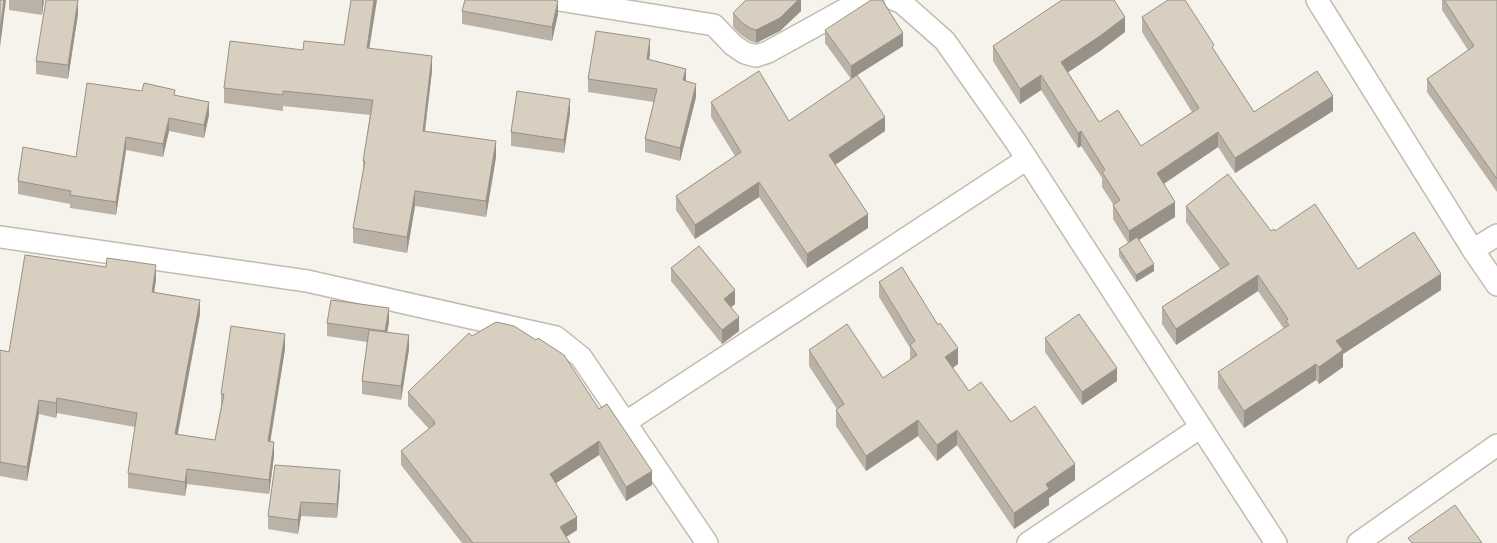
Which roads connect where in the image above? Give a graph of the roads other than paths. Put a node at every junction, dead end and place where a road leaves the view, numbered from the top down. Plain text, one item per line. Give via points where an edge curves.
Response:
1 (559, 0) edge
2 (867, 0) edge
3 (895, 0) edge
4 (1317, 0) edge
5 (1027, 159) junction
6 (1497, 235) edge
7 (0, 237) edge
8 (1473, 250) junction
9 (1497, 285) edge
10 (626, 422) junction
11 (1201, 427) junction
12 (1497, 445) edge
13 (707, 543) edge
14 (1028, 543) edge
15 (1276, 543) edge
16 (1358, 543) edge

1 - 2 street via 714,25 733,45 756,56
3 - 5 street via 945,41
4 - 8 street
5 - 10 street
5 - 11 street
6 - 8 street
7 - 10 street via 307,280 556,336 581,357
8 - 9 street
10 - 13 street
11 - 14 street
11 - 15 street
12 - 16 street

